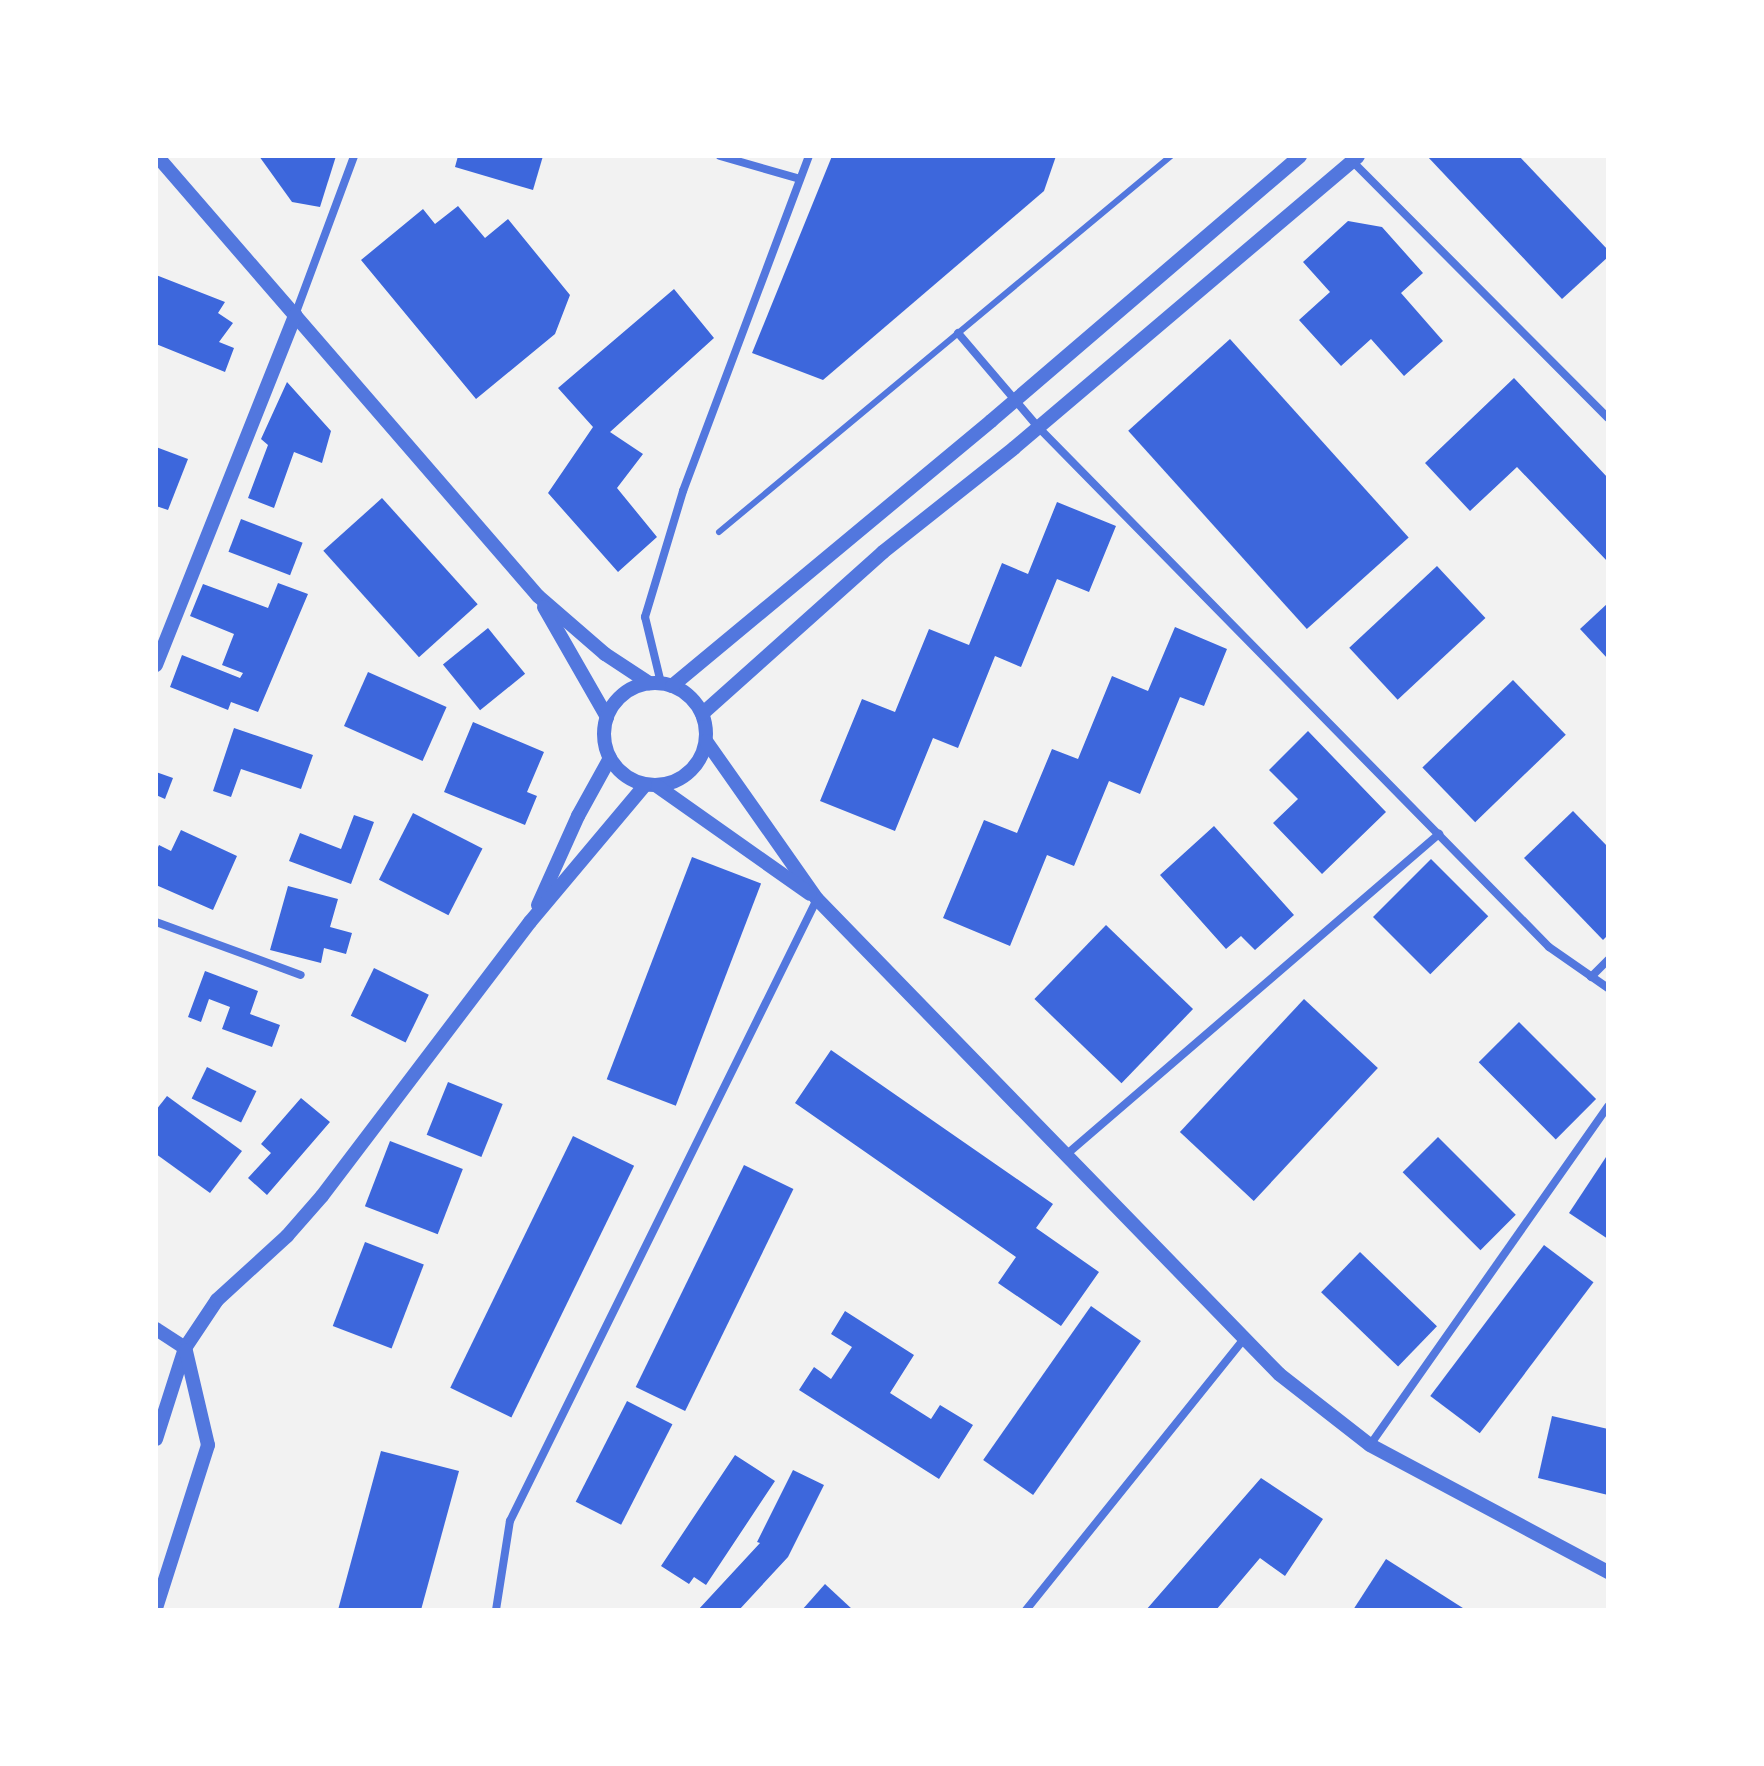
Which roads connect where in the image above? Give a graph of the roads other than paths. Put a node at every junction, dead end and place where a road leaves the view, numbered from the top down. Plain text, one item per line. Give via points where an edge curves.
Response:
1 (157, 156) edge
2 (354, 156) edge
3 (720, 156) edge
4 (809, 156) edge
5 (1171, 156) edge
6 (1300, 156) edge
7 (1353, 158) edge
8 (800, 179) junction
9 (295, 315) junction
10 (958, 333) junction
11 (1017, 399) junction
12 (1608, 418) edge
13 (1038, 427) junction
14 (719, 532) dead end
15 (538, 596) junction
16 (156, 665) edge
17 (661, 684) junction
18 (702, 714) junction
19 (607, 717) junction
20 (706, 741) junction
21 (610, 758) junction
22 (651, 785) junction
23 (1439, 834) junction
24 (817, 899) junction
25 (156, 922) edge
26 (530, 922) junction
27 (1608, 960) edge
28 (301, 975) dead end
29 (1591, 977) junction
30 (1608, 988) edge
31 (1608, 1106) edge
32 (1067, 1154) junction
33 (156, 1329) edge
34 (1245, 1338) junction
35 (185, 1348) junction
36 (156, 1439) edge
37 (1370, 1445) junction
38 (1608, 1572) edge
39 (156, 1608) edge
40 (496, 1610) edge
41 (1026, 1610) edge

1 - 9 street
2 - 9 street
3 - 8 street
4 - 8 street
5 - 10 lane
6 - 11 street
7 - 12 street
7 - 13 street
8 - 17 street via 683,491 645,617
9 - 15 street
9 - 16 street
10 - 11 street
10 - 14 lane
11 - 13 street
11 - 17 street
13 - 18 street via 883,552
13 - 23 street
15 - 17 street via 605,654
15 - 19 street
17 - 18 street via 690,697
17 - 19 street via 624,694
18 - 20 street
19 - 21 street via 604,738
20 - 22 street via 699,761 685,776
20 - 24 street
21 - 22 street via 625,776
21 - 26 street
22 - 24 street
22 - 26 street
23 - 29 street via 1549,947
23 - 32 street
24 - 32 street
24 - 40 street via 510,1521
25 - 28 street
26 - 35 street via 322,1196 217,1300
27 - 29 street
29 - 30 street
31 - 37 street
32 - 34 street
33 - 35 street
34 - 37 street via 1279,1374
34 - 41 street
35 - 36 street
35 - 39 street via 208,1445
37 - 38 street

